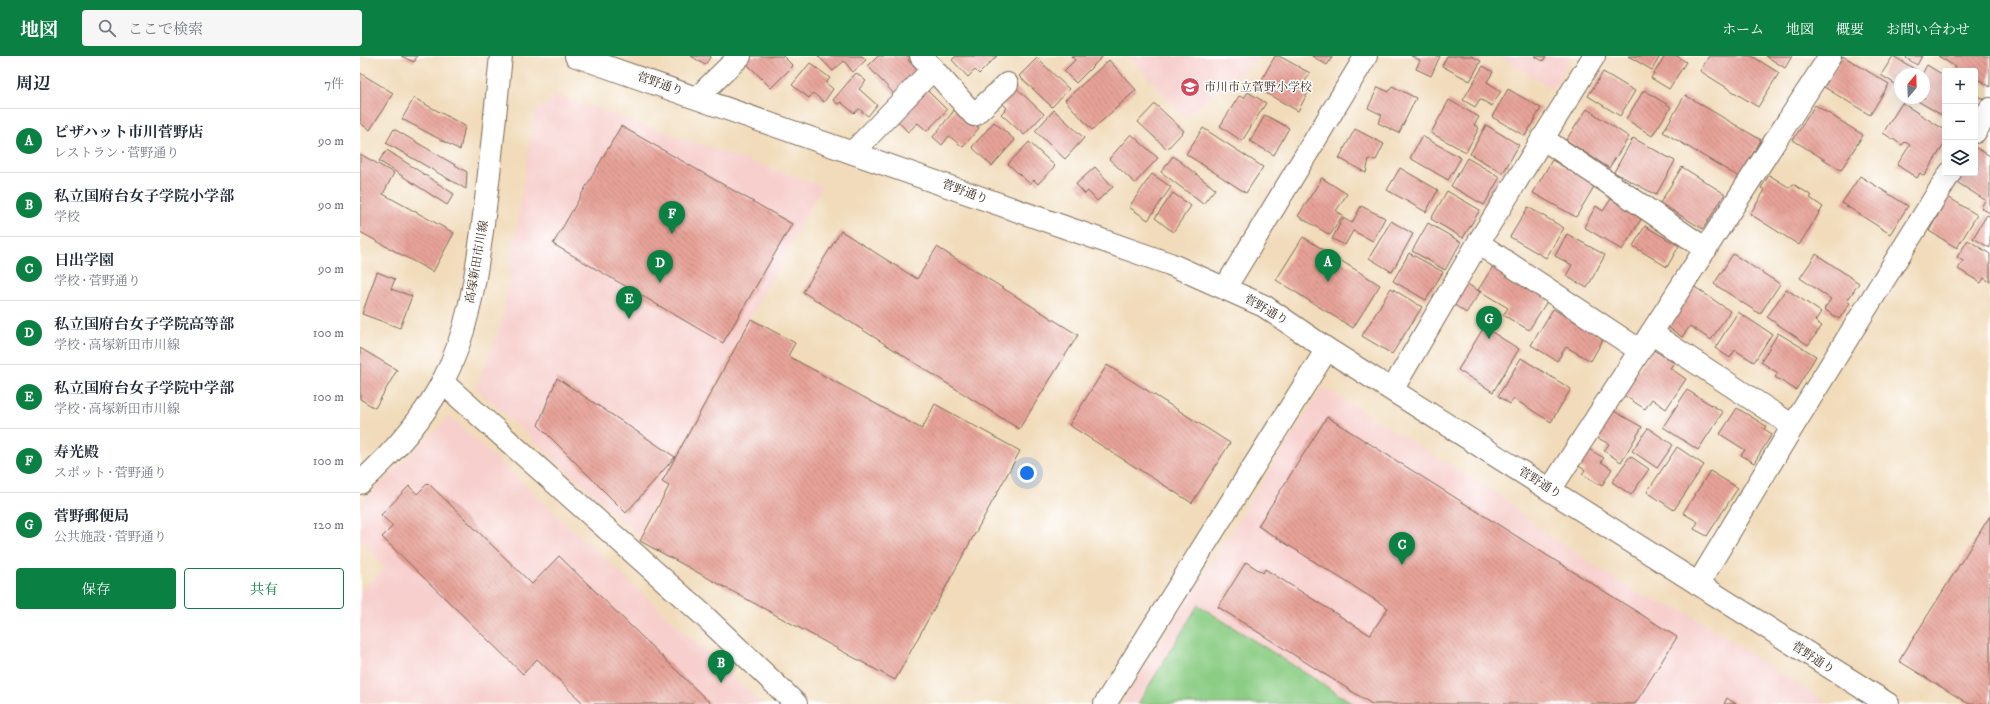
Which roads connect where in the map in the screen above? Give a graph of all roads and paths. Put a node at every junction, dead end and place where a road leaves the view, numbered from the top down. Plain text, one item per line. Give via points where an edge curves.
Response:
1 (501, 56) edge
2 (576, 56) edge
3 (740, 56) edge
4 (1366, 56) edge
5 (1594, 56) edge
6 (1830, 56) edge
7 (927, 62) edge
8 (1007, 84) dead end
9 (698, 97) junction
10 (1990, 109) edge
11 (1981, 132) edge
12 (1542, 138) junction
13 (854, 152) junction
14 (1948, 176) edge
15 (1478, 243) junction
16 (1706, 249) junction
17 (1225, 288) junction
18 (1645, 341) junction
19 (1328, 349) junction
20 (442, 382) junction
21 (1392, 390) junction
22 (1793, 426) junction
23 (360, 483) edge
24 (1550, 490) junction
25 (1698, 584) junction
26 (796, 704) edge
27 (1105, 704) edge
28 (1888, 704) edge

1 - 20 street, 高塚新田市川線 via 475,287 462,335
2 - 9 street, 菅野通り
3 - 9 street
4 - 17 street
5 - 12 street
6 - 16 street
7 - 8 street via 974,115
7 - 13 street
9 - 13 street, 菅野通り
10 - 11 street
12 - 15 street
12 - 16 street
13 - 17 street, 菅野通り via 1170,264
14 - 22 street
15 - 18 street
15 - 21 street
16 - 18 street
17 - 19 street, 菅野通り via 1264,306
18 - 22 street
18 - 24 street
19 - 21 street, 菅野通り
19 - 27 street
20 - 23 street, 高塚新田市川線 via 413,426 373,472
20 - 26 street via 695,608
21 - 24 street, 菅野通り
22 - 25 street
24 - 25 street, 菅野通り
25 - 28 street, 菅野通り

